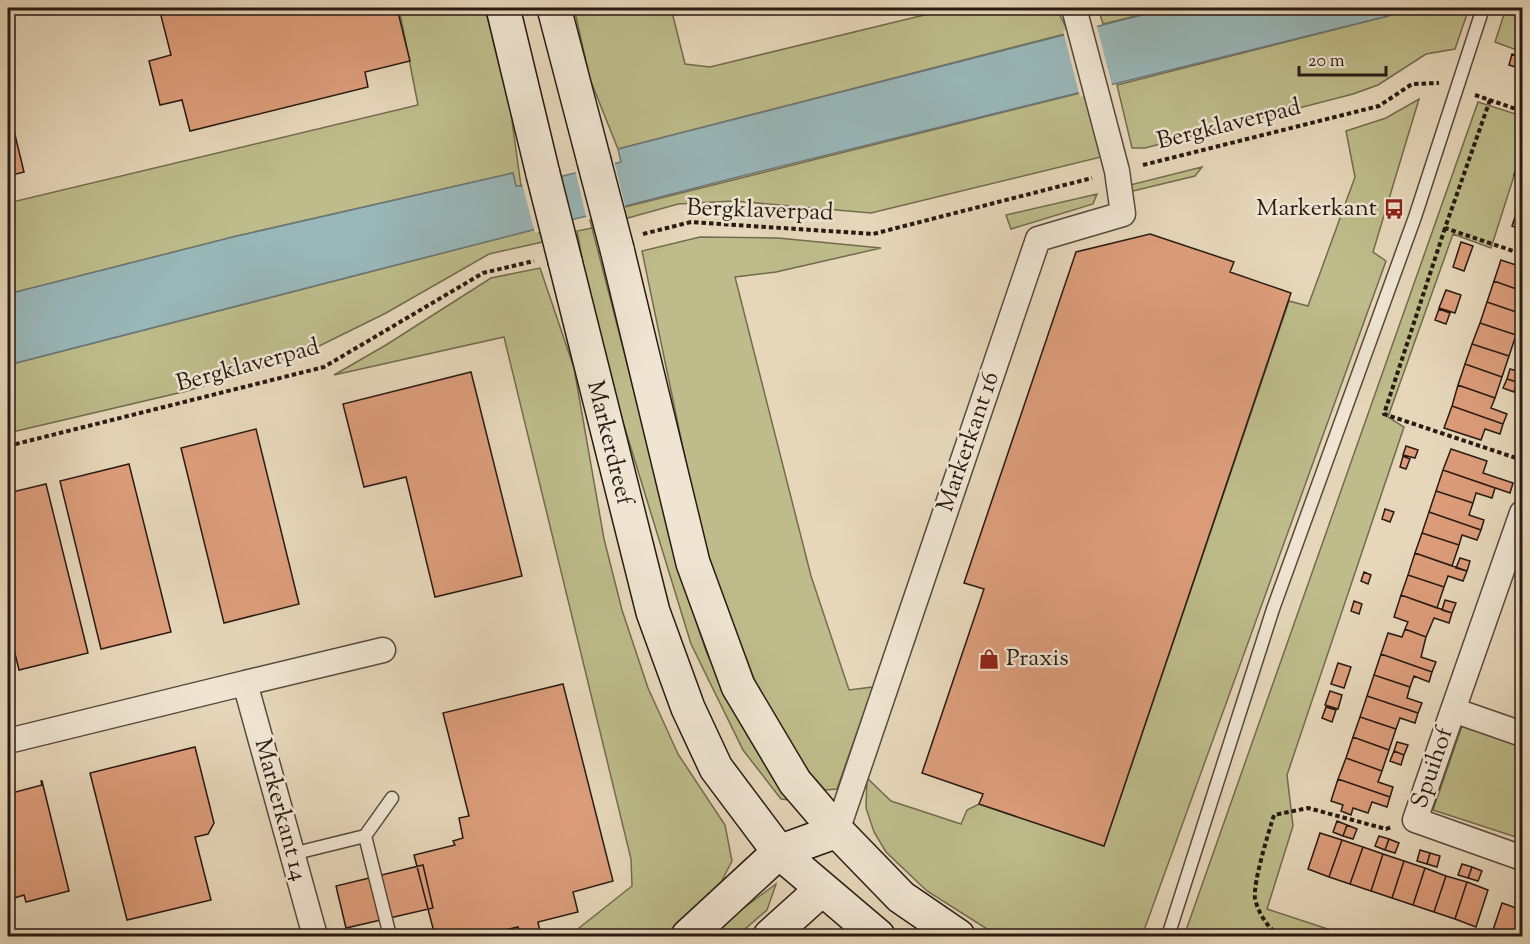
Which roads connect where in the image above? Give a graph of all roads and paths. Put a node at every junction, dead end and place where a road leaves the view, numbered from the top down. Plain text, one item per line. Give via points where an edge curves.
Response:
1 (503, 8) edge
2 (554, 8) edge
3 (1484, 8) edge
4 (1075, 13) edge
5 (1456, 89) junction
6 (1490, 100) junction
7 (1522, 111) edge
8 (1117, 171) junction
9 (1445, 228) junction
10 (625, 243) junction
11 (1522, 255) edge
12 (553, 260) junction
13 (8, 446) edge
14 (1522, 460) edge
15 (1522, 513) edge
16 (383, 650) dead end
17 (245, 683) junction
18 (1453, 710) junction
19 (1522, 734) edge
20 (8, 741) edge
21 (392, 798) dead end
22 (1415, 820) junction
23 (837, 831) junction
24 (365, 836) junction
25 (779, 852) junction
26 (292, 854) junction
27 (1522, 858) edge
28 (821, 890) junction
29 (315, 936) edge
30 (390, 936) edge
31 (688, 936) edge
32 (770, 936) edge
33 (878, 936) edge
34 (958, 936) edge
35 (1168, 936) edge
36 (1280, 936) edge

1 - 12 main road, Markerdreef, bridge via 543,174
2 - 10 main road, bridge via 594,161
3 - 5 lane
4 - 8 street, Markerkant 16
5 - 6 path, Bergklaverpad
5 - 8 path, Bergklaverpad via 1434,82 1412,84 1379,106
5 - 35 lane via 1415,217 1273,609
6 - 7 path, Bergklaverpad
6 - 9 path
8 - 10 path, Bergklaverpad via 873,234 691,222
8 - 23 street, Markerkant 16 via 1123,214 1038,239
9 - 11 path
9 - 14 path via 1384,414
10 - 23 main road via 693,563 722,646 738,686 795,782
12 - 13 path, Bergklaverpad via 483,273 324,367
12 - 25 main road, Markerdreef via 653,612 688,708 716,768
15 - 18 street, Spuihof
16 - 17 street
17 - 20 street
17 - 26 street, Markerkant 14
18 - 19 street, Spuihof
18 - 22 street, Spuihof
21 - 24 lane
22 - 27 street, Spuihof
22 - 36 path via 1386,829 1308,808 1274,815 1255,898 1271,931
23 - 25 main road
23 - 28 main road
23 - 34 main road via 901,897
24 - 26 lane
24 - 30 lane
25 - 28 main road, Markerdreef
25 - 31 main road
26 - 29 street, Markerkant 14
28 - 32 main road
28 - 33 main road, Markerdreef

